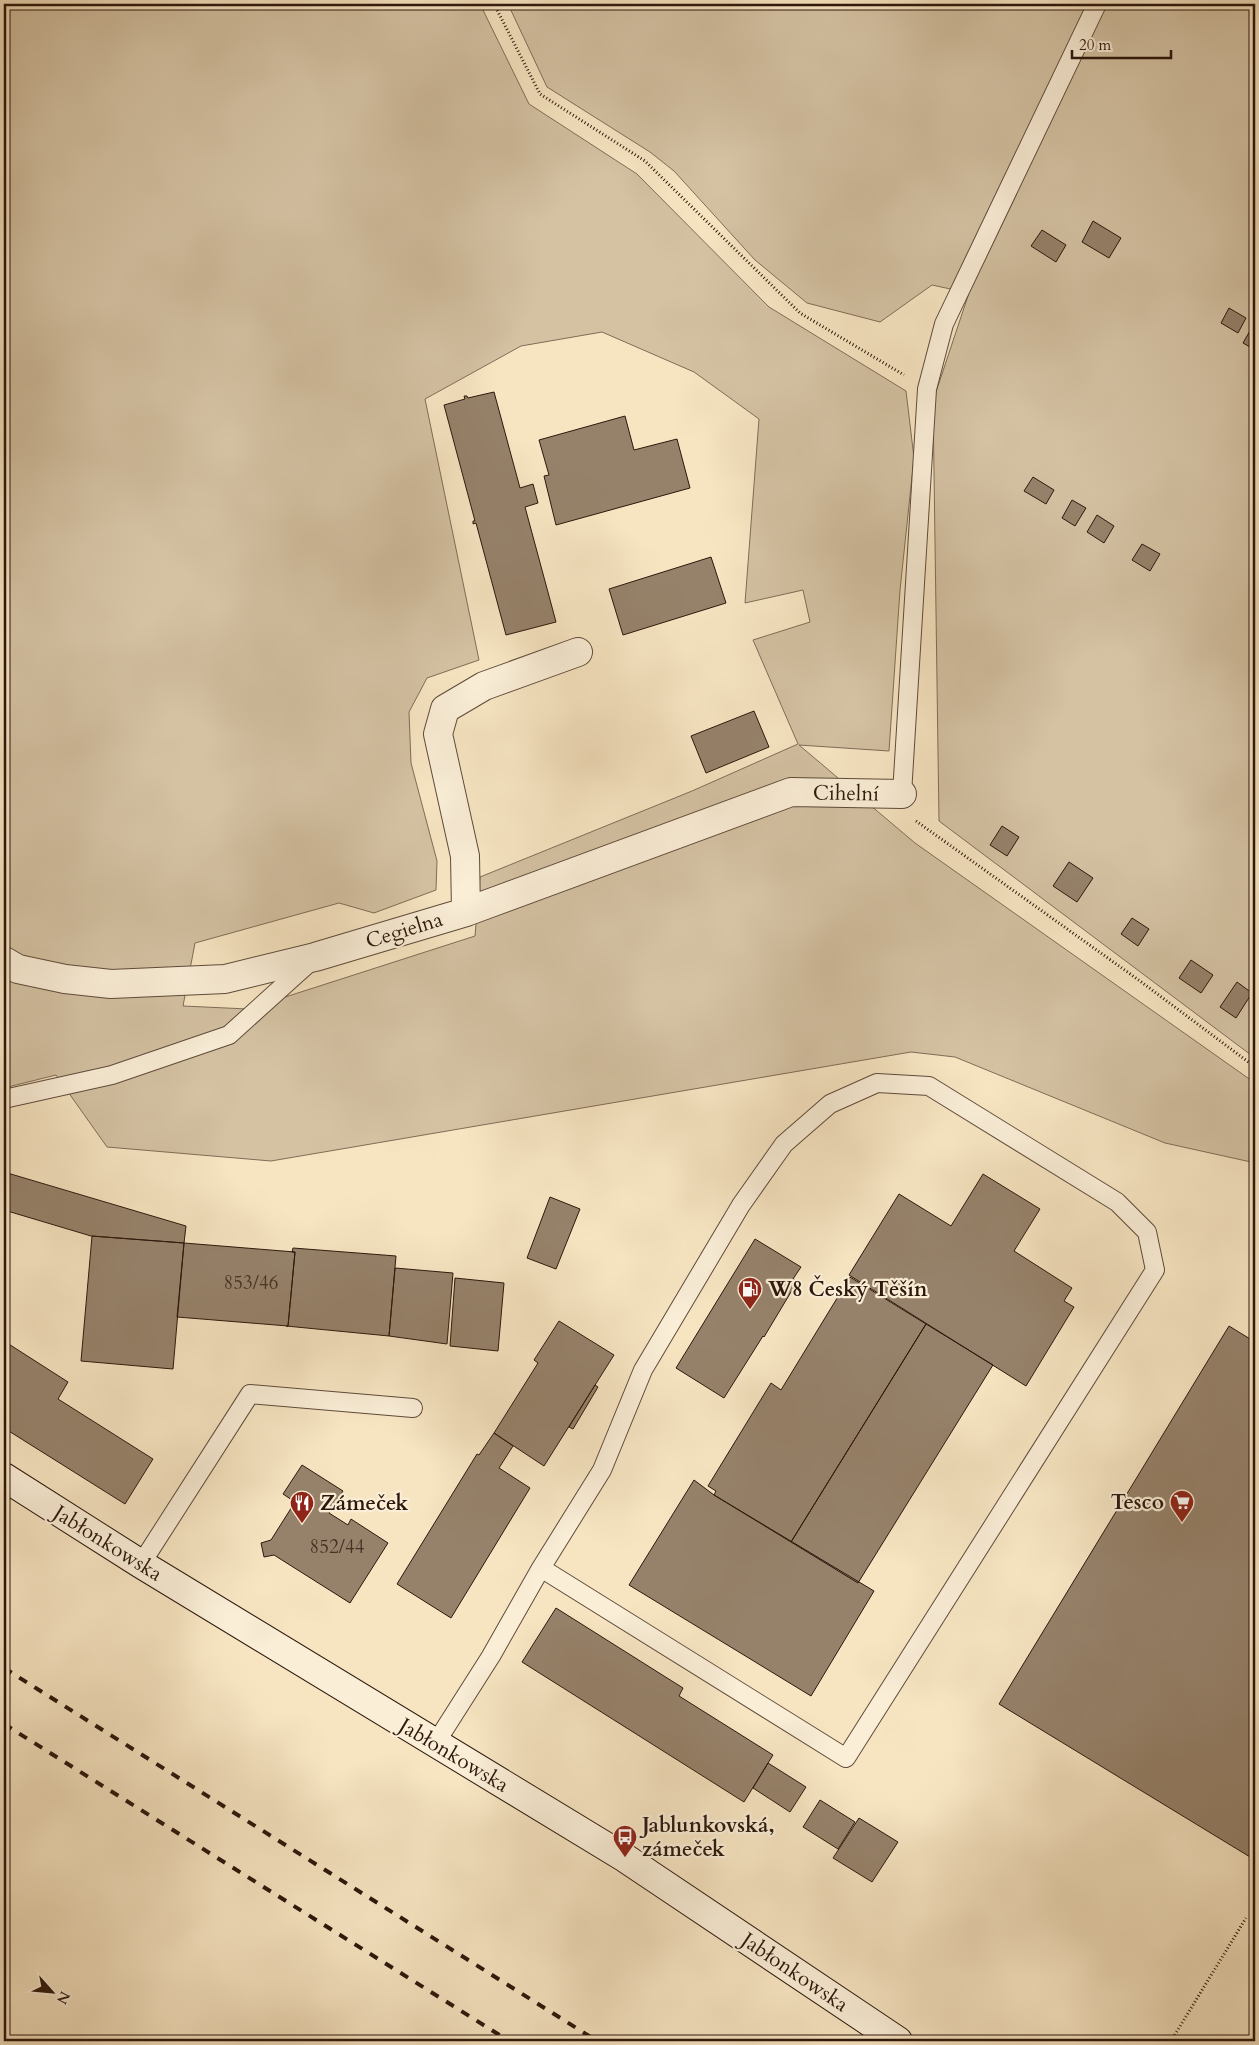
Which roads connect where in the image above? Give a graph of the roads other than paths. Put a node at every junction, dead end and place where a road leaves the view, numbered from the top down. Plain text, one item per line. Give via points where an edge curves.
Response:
1 (1097, 4) edge
2 (578, 652) dead end
3 (791, 792) joint
4 (902, 794) joint
5 (466, 912) junction
6 (315, 957) junction
7 (4, 961) edge
8 (4, 1099) edge
9 (413, 1408) dead end
10 (4, 1477) edge
11 (141, 1564) junction
12 (542, 1568) junction
13 (434, 1744) junction
14 (898, 2041) edge

1 - 4 lane via 944,324 927,389
2 - 5 street via 484,686 445,709 438,734 465,856
3 - 4 street, Cihelní
3 - 5 street, Cegielna
5 - 6 street, Cegielna
6 - 7 street, Cegielna via 225,979 111,984 18,969
6 - 8 lane via 229,1035 112,1075
9 - 11 lane via 250,1394
10 - 11 street, Jabłonkowska
11 - 13 street, Jabłonkowska
12 - 12 lane via 602,1470 643,1370 741,1205 784,1144 830,1104 876,1083 929,1086 1118,1202 1147,1232 1155,1270 846,1758
12 - 13 lane via 491,1656
13 - 14 street, Jabłonkowska via 624,1858

